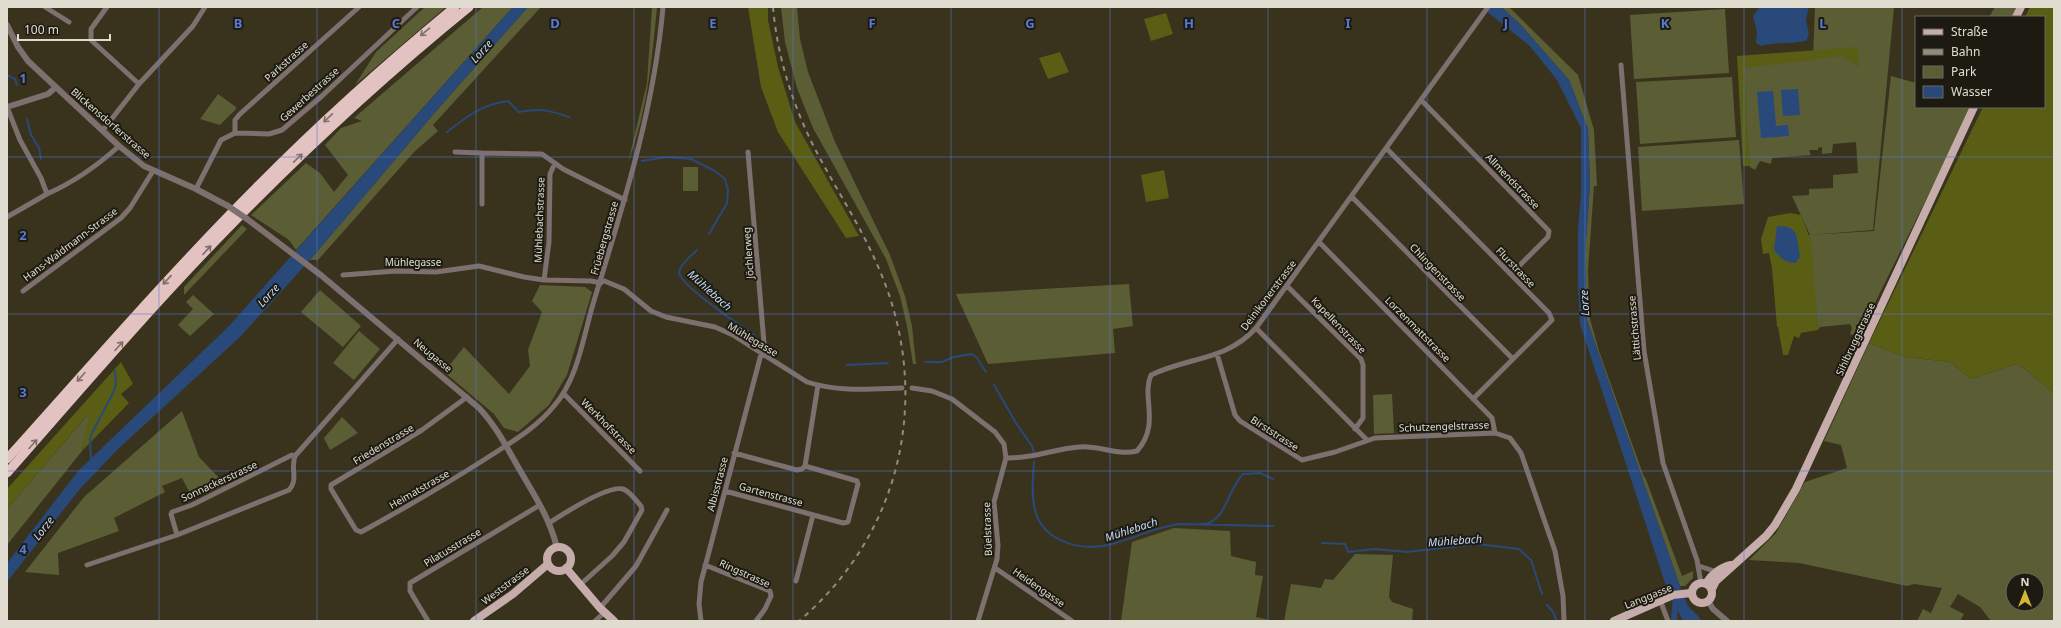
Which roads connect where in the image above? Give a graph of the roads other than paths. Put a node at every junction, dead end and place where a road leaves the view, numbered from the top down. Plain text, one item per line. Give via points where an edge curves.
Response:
1 (45, 7) edge
2 (107, 7) edge
3 (205, 7) edge
4 (359, 7) edge
5 (418, 7) edge
6 (455, 7) edge
7 (469, 7) edge
8 (663, 7) edge
9 (1488, 7) edge
10 (2021, 7) edge
11 (2016, 16) edge
12 (69, 22) dead end
13 (7, 25) edge
14 (1622, 65) dead end
15 (139, 84) junction
16 (56, 87) junction
17 (1422, 101) junction
18 (7, 107) edge
19 (1974, 108) edge
20 (103, 130) junction
21 (235, 133) junction
22 (119, 146) junction
23 (1387, 149) junction
24 (455, 152) dead end
25 (748, 152) dead end
26 (482, 153) junction
27 (555, 163) junction
28 (153, 171) junction
29 (196, 188) junction
30 (47, 194) junction
31 (1352, 196) junction
32 (625, 200) junction
33 (482, 204) dead end
34 (7, 217) edge
35 (247, 219) joint
36 (1319, 242) junction
37 (1511, 274) junction
38 (342, 275) dead end
39 (544, 280) junction
40 (601, 282) junction
41 (1287, 286) junction
42 (23, 291) dead end
43 (1256, 328) junction
44 (398, 340) junction
45 (761, 354) junction
46 (1217, 354) junction
47 (1512, 359) junction
48 (818, 385) junction
49 (902, 388) dead end
50 (912, 388) dead end
51 (564, 394) junction
52 (467, 397) junction
53 (1473, 399) junction
54 (1355, 429) junction
55 (1495, 433) junction
56 (1367, 440) junction
57 (506, 446) junction
58 (734, 453) junction
59 (295, 456) junction
60 (1006, 458) junction
61 (7, 459) edge
62 (805, 466) junction
63 (640, 471) dead end
64 (7, 473) edge
65 (725, 491) junction
66 (540, 505) junction
67 (667, 510) dead end
68 (345, 512) joint
69 (814, 515) junction
70 (549, 523) junction
71 (177, 535) junction
72 (556, 548) junction
73 (548, 564) junction
74 (1734, 564) junction
75 (87, 565) dead end
76 (705, 565) junction
77 (1699, 566) junction
78 (566, 568) junction
79 (995, 568) junction
80 (1717, 572) junction
81 (796, 581) dead end
82 (581, 584) junction
83 (1706, 585) junction
84 (1688, 593) junction
85 (1664, 598) junction
86 (1708, 601) junction
87 (602, 610) junction
88 (1724, 620) edge
89 (428, 621) edge
90 (474, 621) edge
91 (595, 621) edge
92 (614, 621) edge
93 (701, 621) edge
94 (756, 621) edge
95 (978, 621) edge
96 (1072, 621) edge
97 (1564, 621) edge
98 (1614, 621) edge
99 (1668, 621) edge

1 - 12 street
2 - 15 street via 92,29 91,40
3 - 15 street via 182,39
4 - 21 street, Parkstrasse via 240,114 235,120
5 - 21 street, Gewerbestrasse via 282,130 269,134
6 -> 61 highway via 352,96 257,187 163,285
64 -> 7 highway via 170,290 256,200 337,121
8 - 32 street, Früebergstrasse via 660,44 649,107
9 - 17 street, Deinikonerstrasse
10 - 11 main road
13 - 16 street, Blickensdorferstrasse via 28,61
14 - 77 street, Lättichstrasse via 1646,364 1663,463
15 - 20 street
16 - 18 street via 48,94
16 - 20 street, Blickensdorferstrasse
17 - 23 street, Deinikonerstrasse
17 - 37 street, Allmendstrasse via 1549,231 1548,237
18 - 30 street
19 - 74 main road, Sihlbruggstrasse via 1796,489 1766,536
20 - 22 street, Blickensdorferstrasse
21 - 29 street via 221,140
22 - 28 street, Blickensdorferstrasse
22 - 30 street via 99,164 66,186
23 - 31 street, Deinikonerstrasse
23 - 37 street, Flurstrasse
24 - 26 street
25 - 45 street, Jöchlerweg via 764,332
26 - 27 street via 542,154
26 - 33 street
27 - 32 street
27 - 39 street, Mühlebachstrasse via 550,174 549,242
28 - 29 street, Blickensdorferstrasse
28 - 42 street, Hans-Waldmann-Strasse via 130,208 120,218
29 - 35 street, Blickensdorferstrasse, bridge
30 - 34 street
31 - 36 street, Deinikonerstrasse
31 - 47 street, Chlingenstrasse
32 - 40 street, Früebergstrasse
35 - 44 street, Neugasse
36 - 41 street, Deinikonerstrasse
36 - 53 street, Lorzenmattstrasse
37 - 47 street, Flurstrasse via 1552,320
38 - 39 street, Mühlegasse via 396,271 436,272 479,266
39 - 40 street, Mühlegasse
40 - 45 street, Mühlegasse via 624,289 651,311 666,317 715,327 733,335
40 - 51 street, Früebergstrasse
41 - 43 street, Deinikonerstrasse
41 - 54 street, Kapellenstrasse via 1363,365 1363,418
43 - 46 street, Deinikonerstrasse via 1246,339
43 - 54 street
44 - 52 street, Neugasse
44 - 59 street, Sonnackerstrasse
45 - 48 street, Mühlegasse via 796,376
45 - 58 street, Albisstrasse
46 - 56 street, Birststrasse via 1235,415 1240,421 1297,458 1308,460
46 - 60 street, Deinikonerstrasse via 1151,375 1148,381 1149,424 1137,451 1122,453 1091,446 1030,458
47 - 53 street, Flurstrasse
48 - 49 street, Mühlegasse via 855,389
48 - 62 street
50 - 60 street via 932,391 962,406 1000,437
51 - 57 street, Früebergstrasse via 540,421 518,440
51 - 63 street, Werkhofstrasse
52 - 57 street, Neugasse via 494,425
52 - 68 street, Friedenstrasse via 422,430 331,485
53 - 55 street, Lorzenmattstrasse via 1492,418
54 - 56 street
55 - 56 street, Schutzengelstrasse
55 - 97 street, Schutzengelstrasse via 1510,438 1521,453 1556,551
57 - 66 street, Neugasse
57 - 68 street, Heimatstrasse via 444,486 361,532 356,530
58 - 62 street via 797,470 802,470
58 - 65 street, Albisstrasse
59 - 71 street via 292,470 295,479 289,490
59 - 71 street, Sonnackerstrasse via 292,455 192,505 172,512 170,514
60 - 79 street, Büelstrasse via 994,502 998,545
62 - 69 street, Gartenstrasse via 857,480 858,484 848,522
65 - 69 street, Gartenstrasse
65 - 76 street, Albisstrasse
66 - 70 street, Neugasse
66 - 89 street, Pilatusstrasse via 410,583 410,591
67 - 87 street via 636,566
69 - 81 street, Gartenstrasse
70 - 72 street, Neugasse
70 - 82 street via 580,503 617,489 626,491 641,506 642,510 624,542 612,557
71 - 75 street
72 - 73 main road via 549,553
72 - 78 main road via 563,548 569,553 570,561
73 - 78 main road via 556,570
73 - 90 main road, Weststrasse via 513,594
74 - 80 main road, Sihlbruggstrasse
74 - 83 main road, Sihlbruggstrasse via 1716,581
76 - 93 street, Albisstrasse via 699,593
76 - 94 street, Ringstrasse via 770,591 771,596 765,609
77 - 80 street
77 - 83 street, Lättichstrasse
78 - 82 main road
79 - 95 street, Büelstrasse
79 - 96 street, Heidengasse
80 - 83 main road, Sihlbruggstrasse
82 - 87 main road
83 - 84 main road via 1693,587
83 - 86 main road via 1712,594
84 - 85 main road, Langgasse
84 - 86 main road via 1699,603
85 - 98 main road, Langgasse
85 - 99 street
86 - 88 street
87 - 91 street
87 - 92 main road

